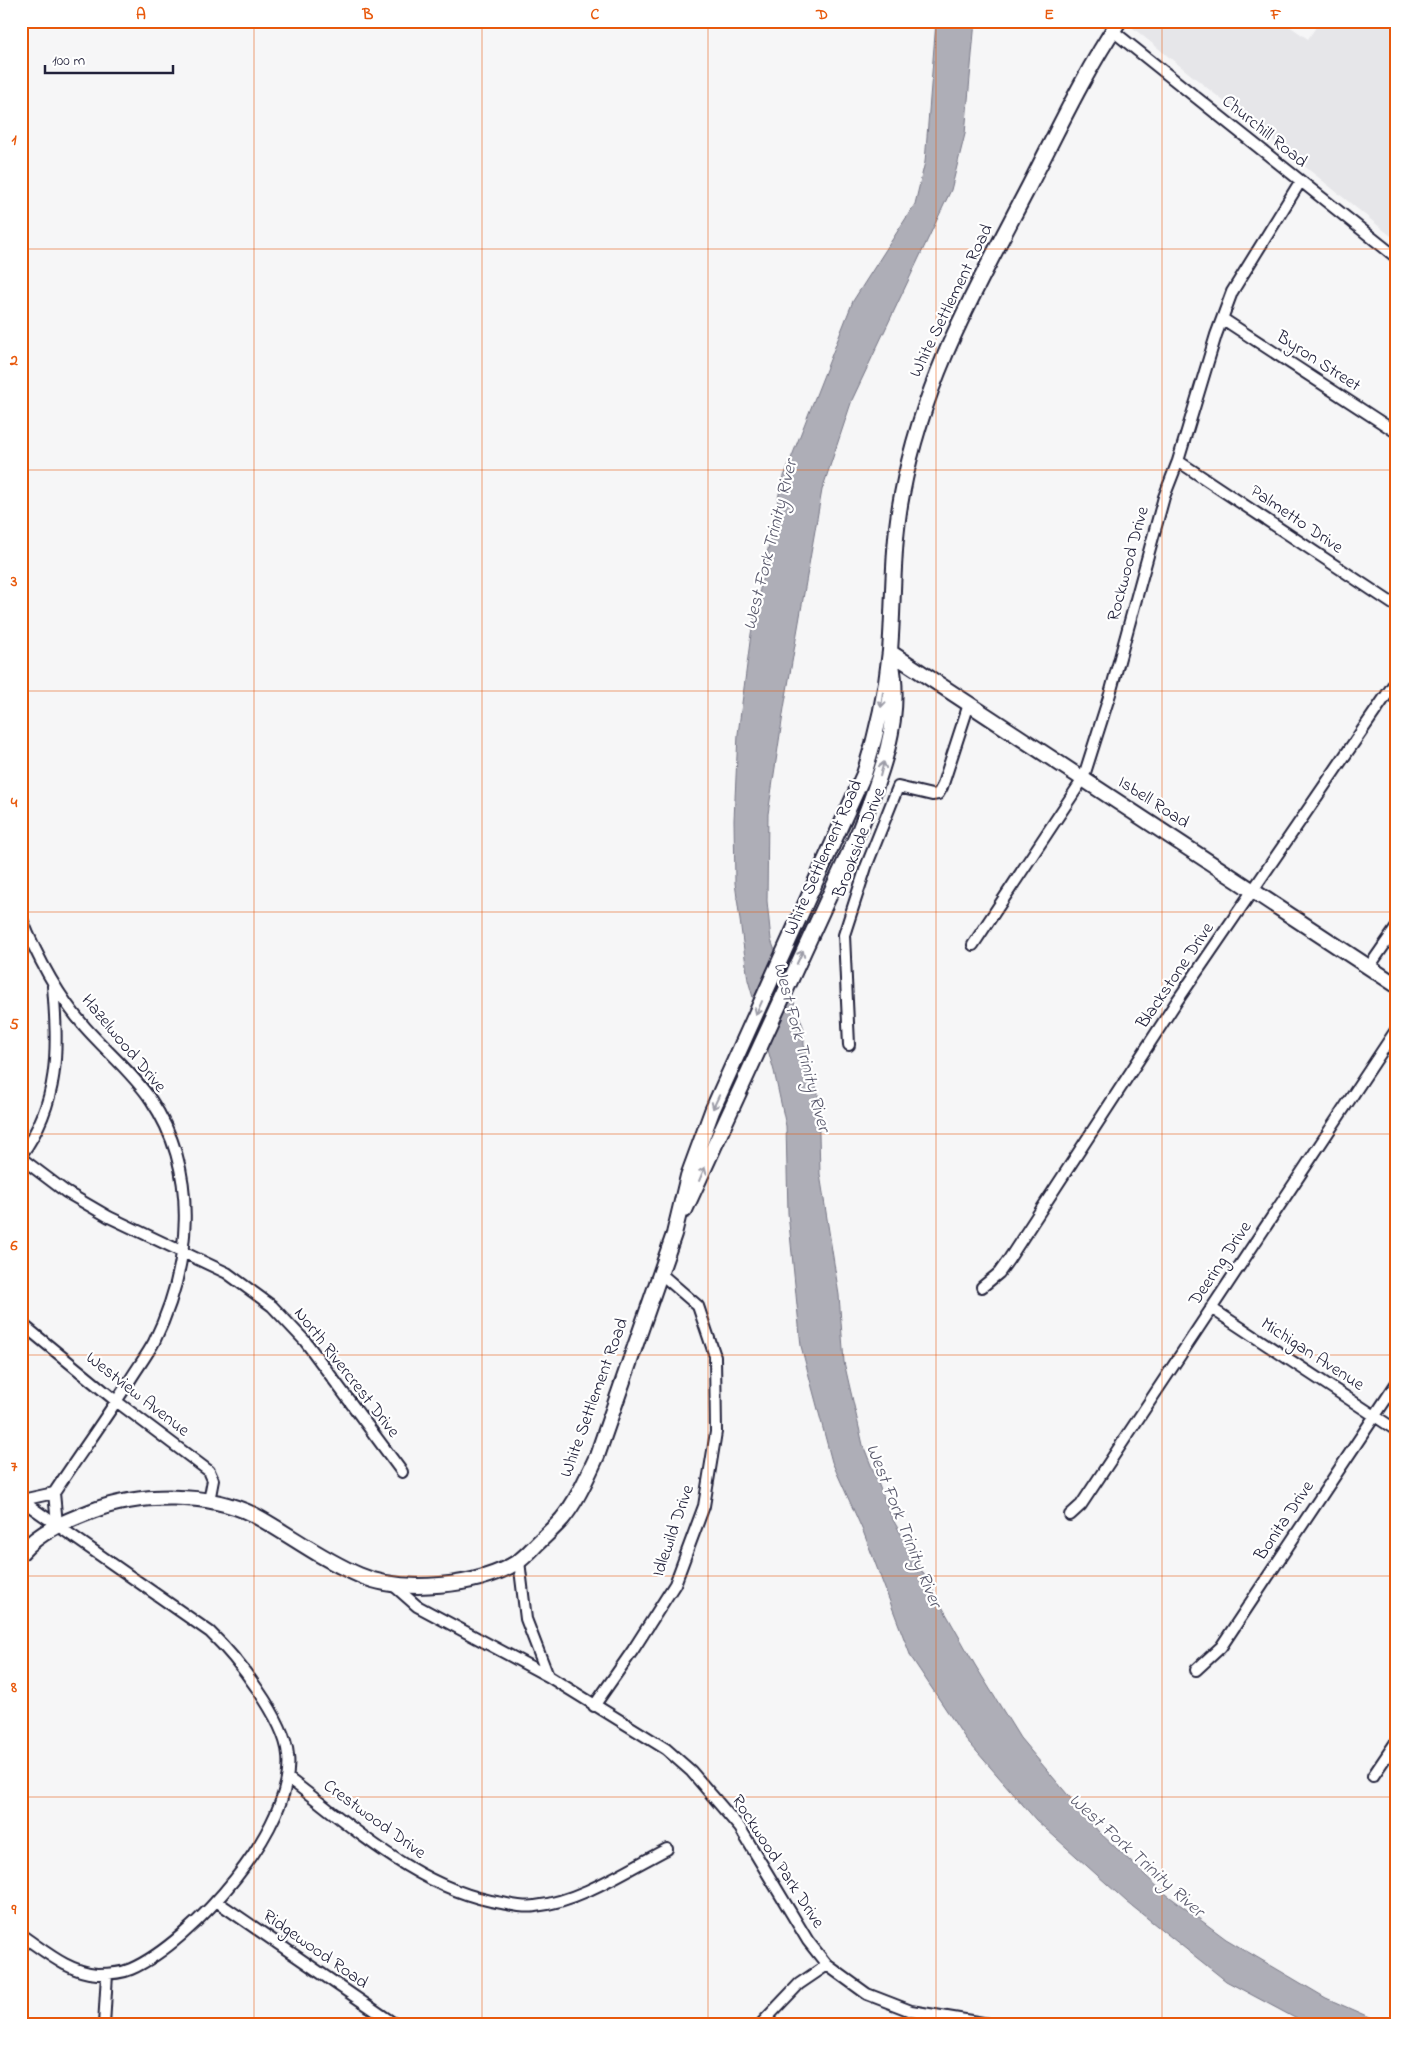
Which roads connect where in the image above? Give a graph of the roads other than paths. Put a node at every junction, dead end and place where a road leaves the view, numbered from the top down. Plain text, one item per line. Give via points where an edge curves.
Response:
1 (1116, 26) edge
2 (1300, 182) junction
3 (1396, 257) edge
4 (1223, 319) junction
5 (1396, 432) edge
6 (1178, 461) junction
7 (1396, 606) edge
8 (890, 652) junction
9 (1396, 681) edge
10 (969, 704) junction
11 (1083, 779) junction
12 (1253, 891) junction
13 (21, 917) edge
14 (1396, 928) edge
15 (974, 945) dead end
16 (1369, 968) junction
17 (1396, 985) edge
18 (54, 986) junction
19 (1396, 1030) edge
20 (849, 1045) dead end
21 (21, 1156) edge
22 (674, 1234) junction
23 (182, 1252) junction
24 (660, 1273) junction
25 (982, 1287) dead end
26 (1211, 1308) junction
27 (21, 1323) edge
28 (1396, 1384) edge
29 (116, 1402) junction
30 (1375, 1416) junction
31 (1396, 1430) edge
32 (402, 1472) dead end
33 (54, 1493) junction
34 (22, 1500) edge
35 (209, 1502) junction
36 (1070, 1515) dead end
37 (58, 1524) junction
38 (21, 1552) edge
39 (519, 1561) junction
40 (392, 1584) junction
41 (1196, 1670) dead end
42 (548, 1676) junction
43 (594, 1706) junction
44 (1396, 1742) edge
45 (1373, 1776) dead end
46 (288, 1778) junction
47 (667, 1849) dead end
48 (216, 1901) junction
49 (21, 1934) edge
50 (827, 1965) junction
51 (107, 1974) junction
52 (104, 2025) edge
53 (396, 2025) edge
54 (760, 2025) edge
55 (995, 2025) edge

1 - 2 street, Churchill Road
1 - 8 main road, White Settlement Road via 962,316 930,390 901,496
2 - 3 street, Churchill Road
2 - 4 street, Rockwood Drive via 1232,292
4 - 5 street, Byron Street
4 - 6 street, Rockwood Drive
6 - 7 street, Palmetto Drive
6 - 11 street, Rockwood Drive via 1164,497
8 - 10 main road, Isbell Road
8 -> 22 main road, White Settlement Road via 878,731 864,774 712,1111 688,1176
22 -> 8 main road, White Settlement Road via 878,784 887,748 896,682
9 - 12 street, Blackstone Drive
10 - 11 main road, Isbell Road
10 - 20 street, Brookside Drive via 938,794 898,787 866,866 844,935
11 - 12 main road, Isbell Road
11 - 15 street, Rockwood Drive
12 - 16 main road, Isbell Road
12 - 25 street, Blackstone Drive via 1177,1001 1009,1259
13 - 18 street, Hazelwood Drive
14 - 16 street
16 - 17 main road, Isbell Road
18 - 21 street via 54,1078 47,1109 34,1138
18 - 23 street, Hazelwood Drive via 85,1027 135,1079 168,1130 182,1177 187,1212
19 - 26 street, Deering Drive
21 - 23 street, North Rivercrest Drive via 66,1192 109,1218
22 - 24 main road, White Settlement Road
23 - 29 street, Hazelwood Drive via 168,1310 153,1343
23 - 32 street, North Rivercrest Drive via 227,1273 272,1306 305,1341
24 - 39 main road, White Settlement Road via 597,1456 582,1489 563,1518
24 - 43 street, Idlewild Drive via 698,1306 715,1356 716,1432 704,1506 676,1584
26 - 30 street, Michigan Avenue
26 - 36 street, Deering Drive via 1081,1505
27 - 29 street, Westview Avenue
28 - 30 street, Bonita Drive
29 - 33 street, Hazelwood Drive
29 - 35 street, Westview Avenue via 209,1471 213,1480
30 - 31 street, Michigan Avenue
30 - 41 street, Bonita Drive via 1221,1647
33 - 34 street
33 - 37 street
34 - 37 street
35 - 37 main road, White Settlement Road via 157,1496 104,1506
35 - 40 main road, White Settlement Road via 252,1515 352,1572
37 - 38 main road, White Settlement Road
37 - 46 street via 210,1632 229,1650 283,1736 288,1754
39 - 40 main road, White Settlement Road via 482,1577 433,1587
39 - 42 street via 526,1619
40 - 42 street, Rockwood Park Drive via 417,1606
42 - 43 street, Rockwood Park Drive
43 - 50 street, Rockwood Park Drive via 666,1749 713,1795 740,1828 808,1941
44 - 45 street
46 - 47 street, Crestwood Drive via 403,1864 452,1890 485,1901 530,1907 572,1897
46 - 48 street via 264,1837
48 - 51 street via 172,1945 129,1970
48 - 53 street, Ridgewood Road
49 - 51 street via 68,1967
50 - 54 street via 800,1984
50 - 55 street, Rockwood Park Drive via 867,1994 912,2011
51 - 52 street

